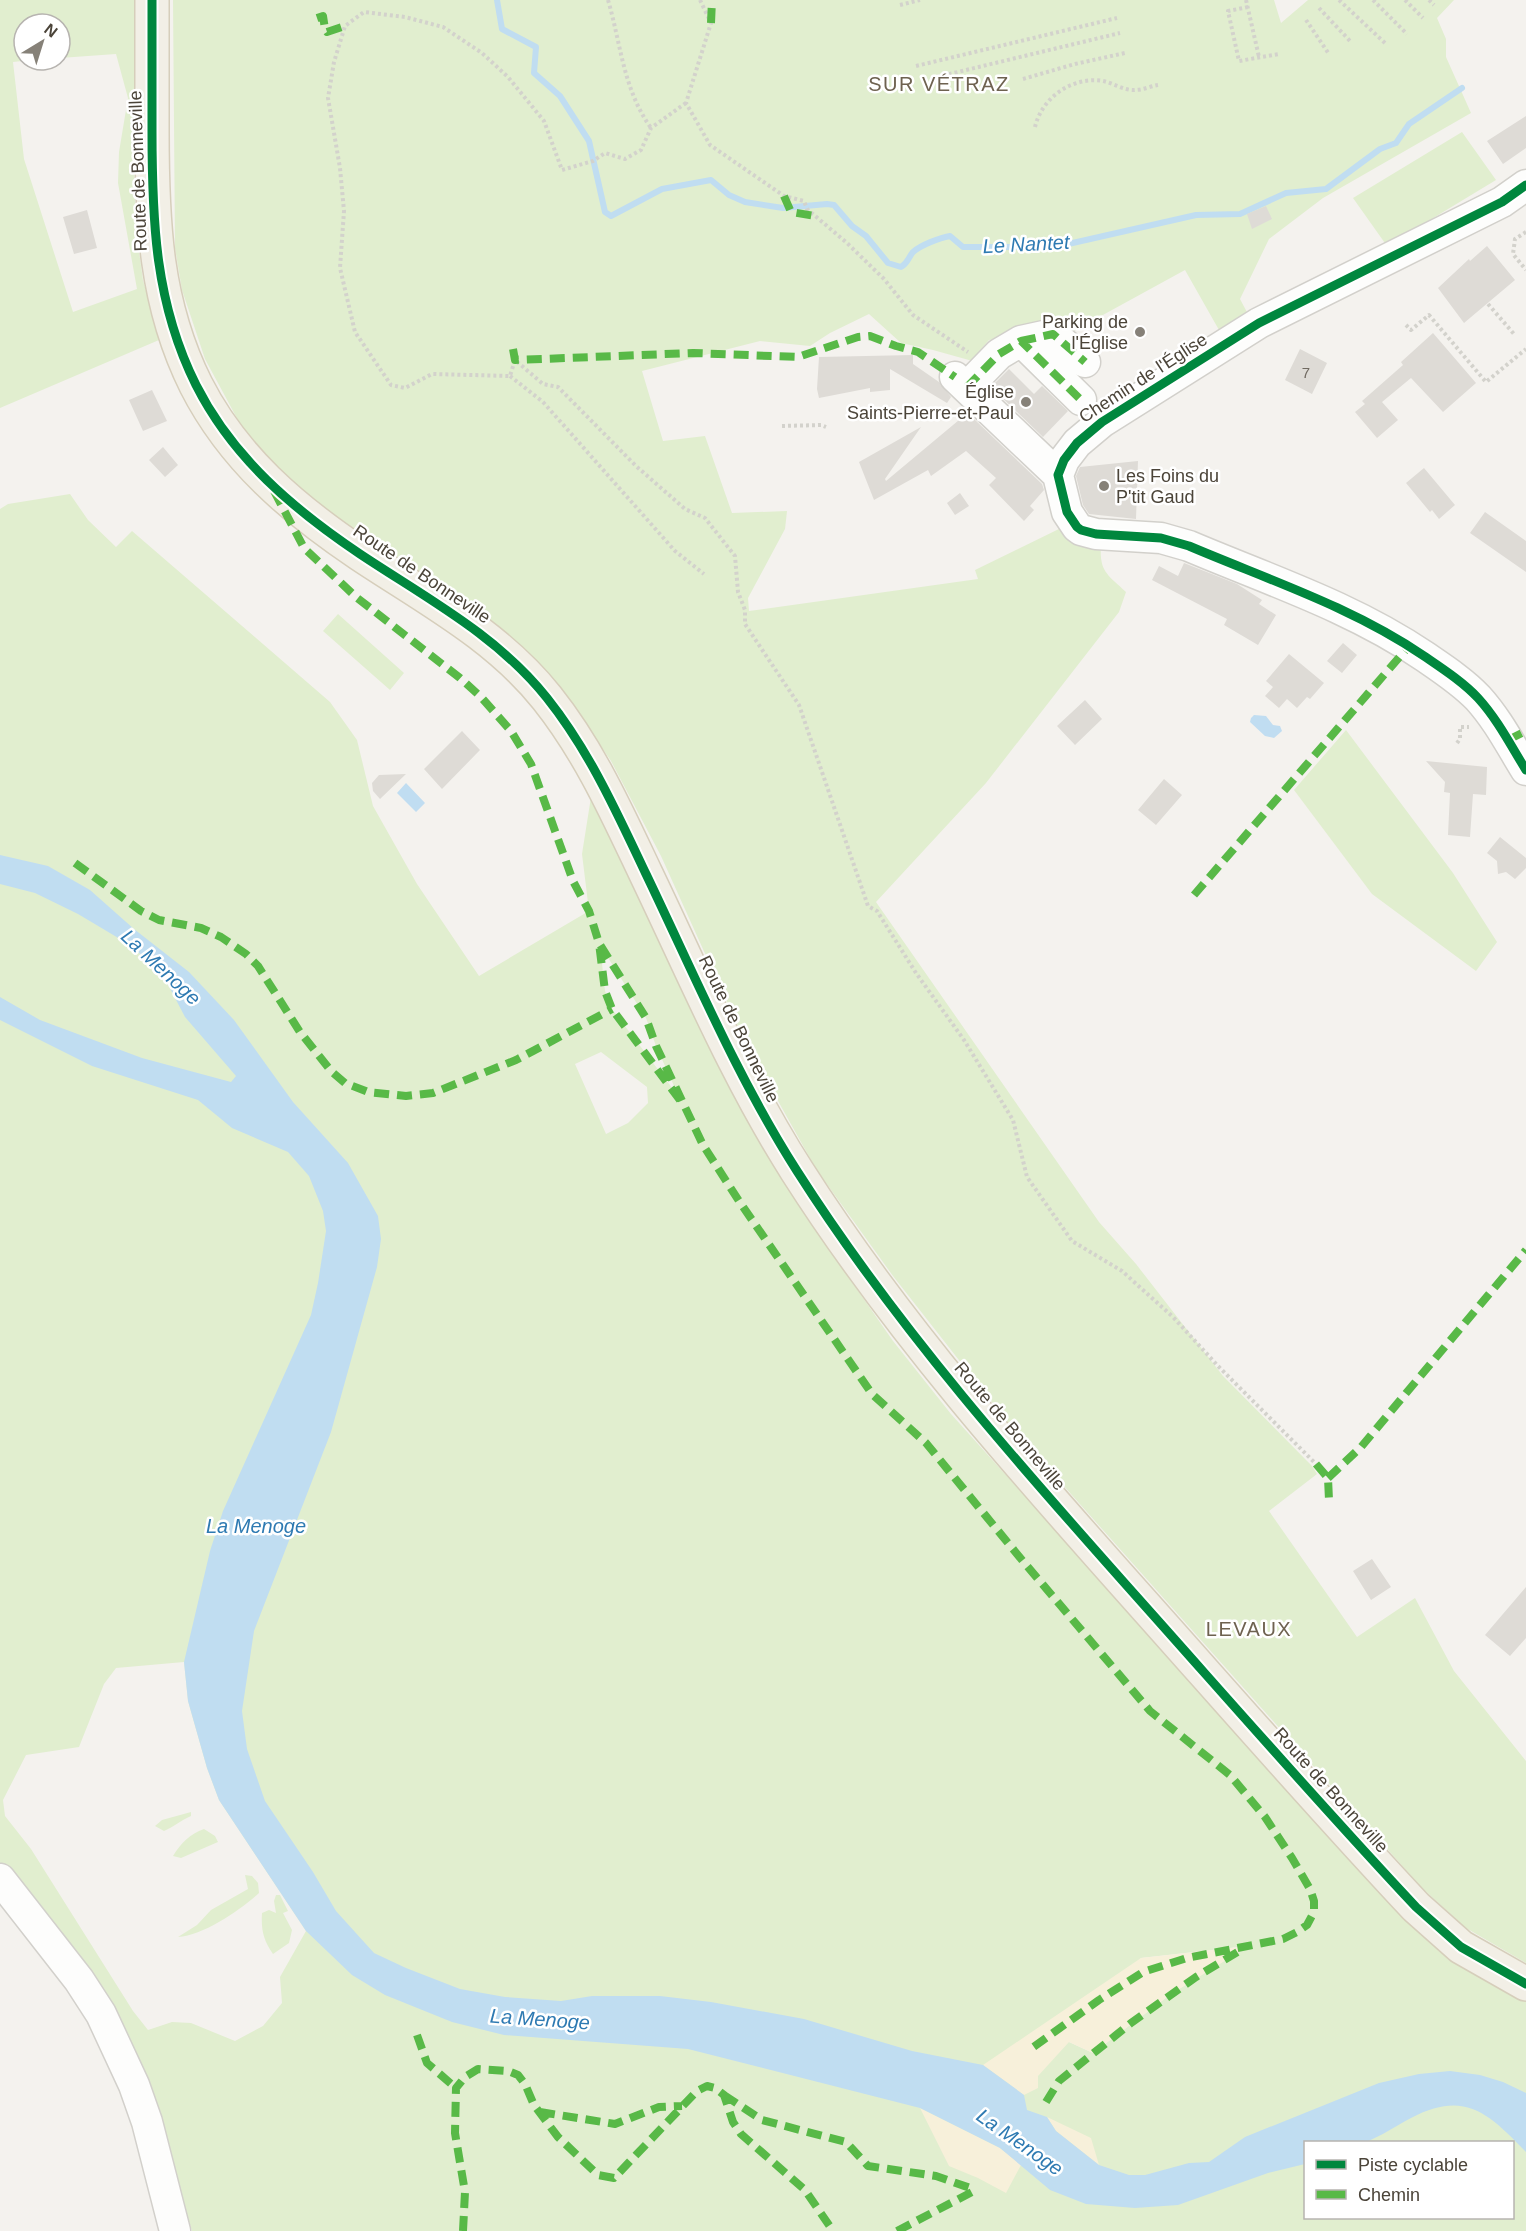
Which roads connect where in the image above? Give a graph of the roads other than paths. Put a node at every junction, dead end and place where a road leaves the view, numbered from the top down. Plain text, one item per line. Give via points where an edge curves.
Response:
1 (152, 0) edge
2 (1524, 190) edge
3 (1021, 341) junction
4 (1085, 362) dead end
5 (1081, 400) dead end
6 (1058, 475) junction
7 (1526, 771) edge
8 (0, 1879) edge
9 (1526, 1984) edge
10 (175, 2231) edge

1 - 9 main road, Route de Bonneville via 156,254 184,361 214,417 246,460 295,505 358,553 479,632 542,692 578,740 611,800 768,1126 832,1225 906,1328 1046,1495 1408,1899 1461,1947
2 - 6 street, Chemin de l'Église via 1250,328 1087,433 1069,452
3 - 4 street via 1053,334
3 - 5 street
3 - 6 street via 964,372
6 - 7 street via 1067,512 1081,530 1161,538 1189,546 1354,615 1409,646 1477,698 1498,723
8 - 10 street via 101,2014 147,2122

